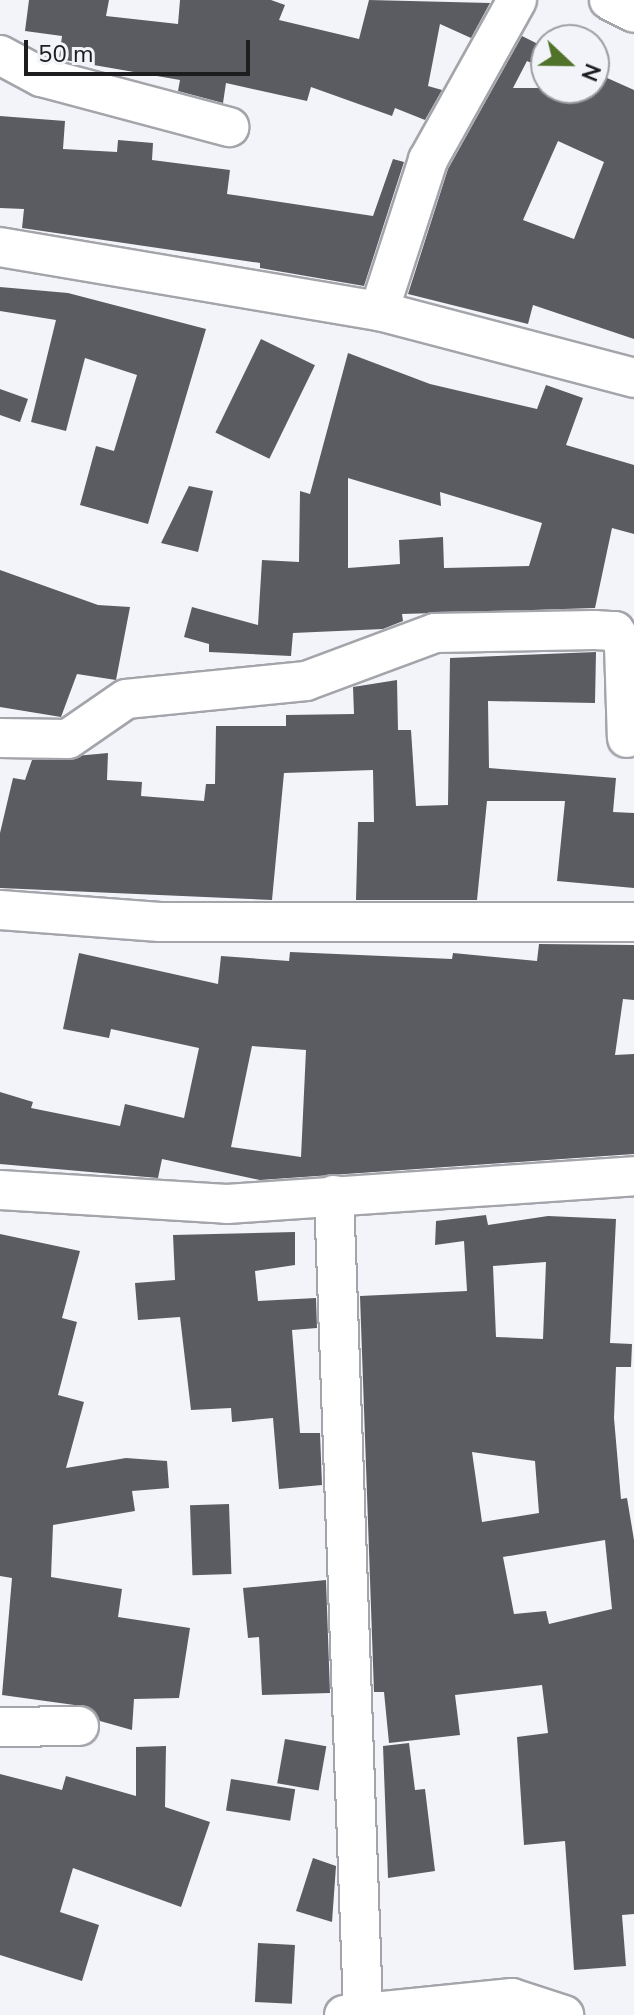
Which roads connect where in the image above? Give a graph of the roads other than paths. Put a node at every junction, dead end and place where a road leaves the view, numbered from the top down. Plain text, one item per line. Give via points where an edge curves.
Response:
1 (517, 0) edge
2 (609, 0) edge
3 (634, 13) edge
4 (0, 55) edge
5 (229, 127) dead end
6 (0, 247) edge
7 (379, 311) junction
8 (634, 378) edge
9 (0, 738) edge
10 (627, 738) dead end
11 (0, 910) edge
12 (634, 922) edge
13 (634, 1176) edge
14 (0, 1190) edge
15 (334, 1195) junction
16 (79, 1726) dead end
17 (0, 1727) edge
18 (354, 2013) edge
19 (564, 2015) edge

1 - 7 street via 428,160
2 - 3 street
4 - 5 street via 41,77
6 - 7 street
7 - 8 street
9 - 10 street via 68,739 126,699 306,681 435,633 594,630 615,631 624,645
11 - 12 street via 160,922
13 - 15 street
14 - 15 street via 196,1204
15 - 18 street
16 - 17 street
18 - 19 street via 512,1998

